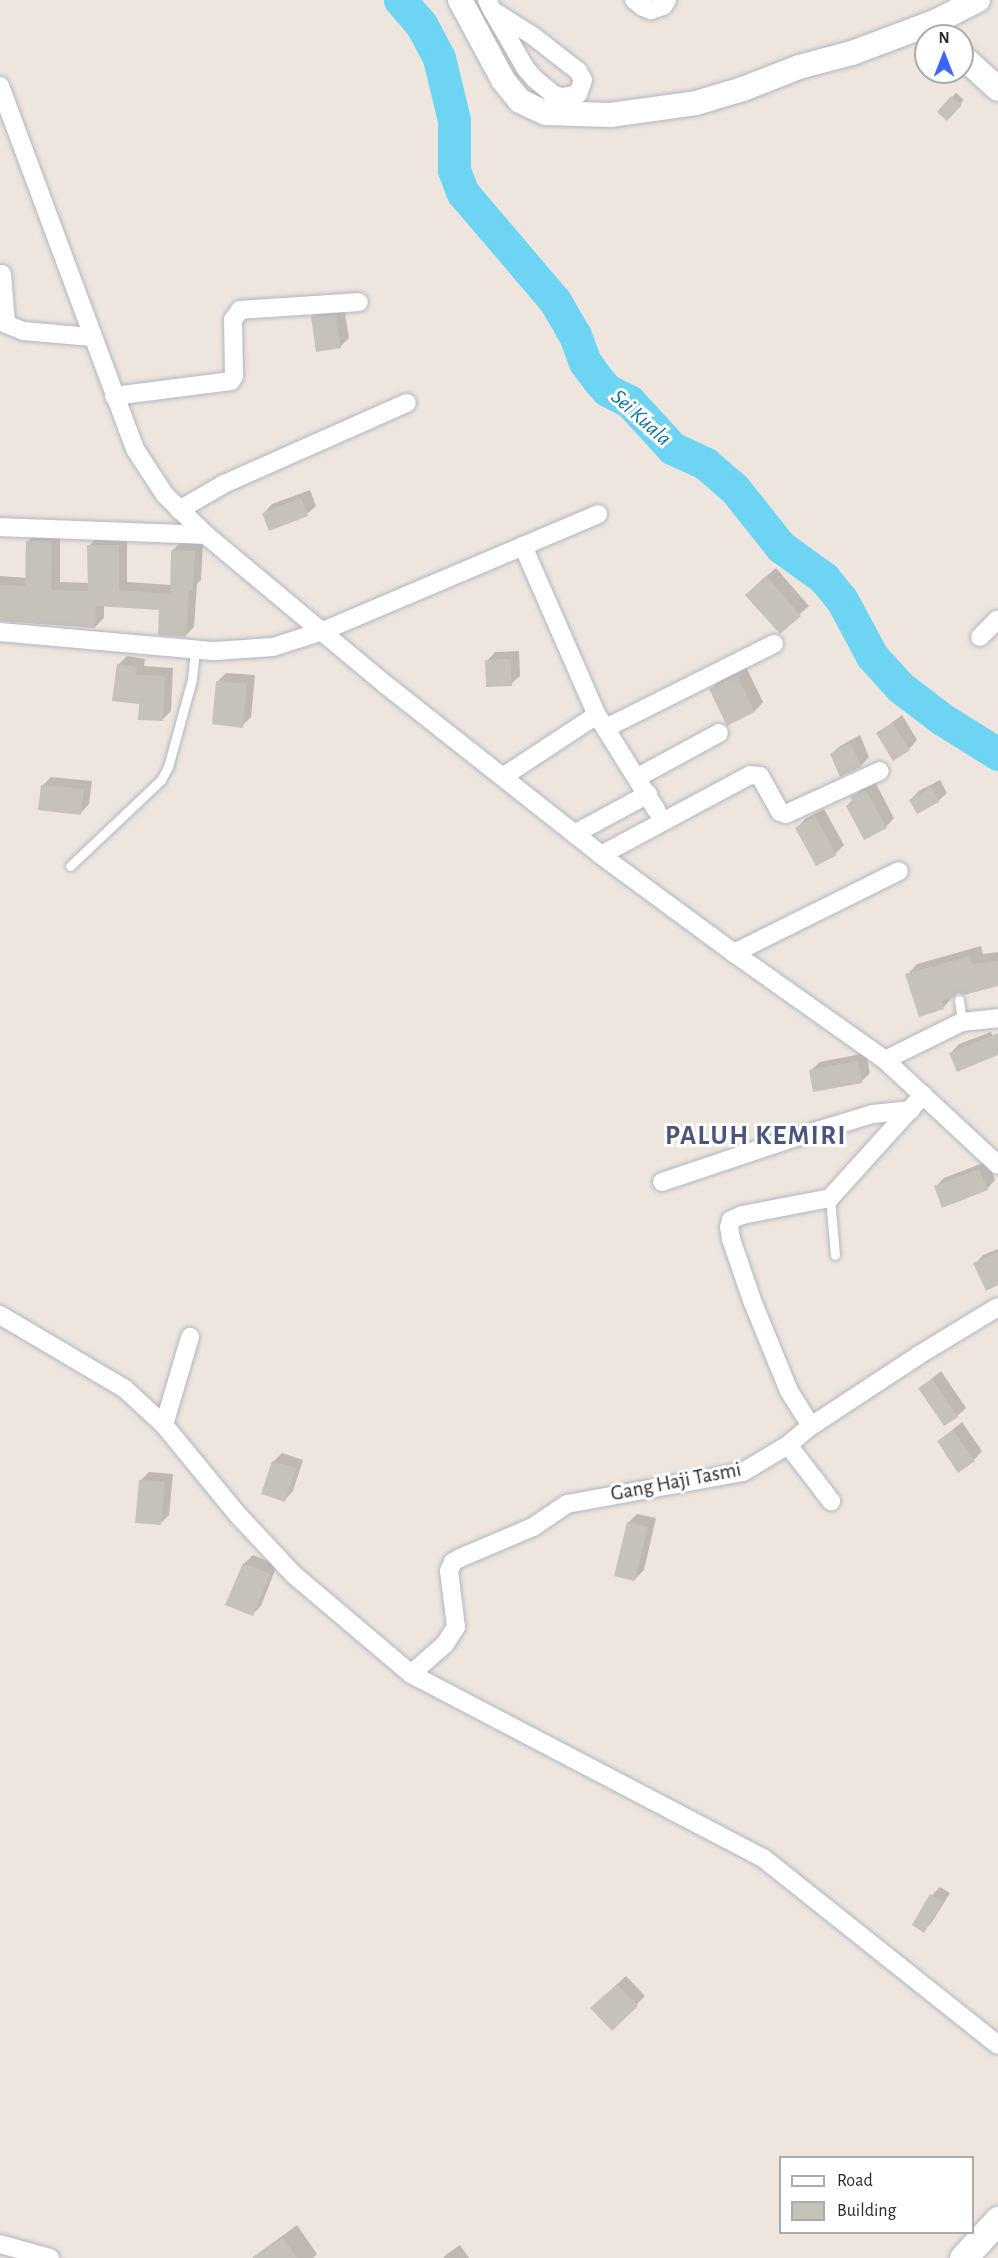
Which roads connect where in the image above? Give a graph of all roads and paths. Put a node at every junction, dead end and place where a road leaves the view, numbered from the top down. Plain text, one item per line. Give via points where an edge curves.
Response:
1 (460, 0) edge
2 (634, 0) edge
3 (667, 0) edge
4 (978, 0) edge
5 (490, 5) edge
6 (947, 24) edge
7 (914, 36) edge
8 (974, 67) edge
9 (0, 86) edge
10 (998, 89) edge
11 (2, 274) dead end
12 (359, 302) dead end
13 (92, 337) junction
14 (114, 396) junction
15 (407, 403) dead end
16 (179, 510) junction
17 (598, 514) dead end
18 (0, 527) edge
19 (206, 535) junction
20 (522, 546) junction
21 (998, 619) edge
22 (324, 631) junction
23 (0, 632) edge
24 (980, 637) dead end
25 (774, 644) dead end
26 (195, 648) junction
27 (602, 722) junction
28 (719, 733) dead end
29 (880, 771) dead end
30 (504, 776) junction
31 (638, 777) junction
32 (648, 794) junction
33 (657, 811) dead end
34 (576, 832) junction
35 (602, 855) junction
36 (70, 866) dead end
37 (899, 871) dead end
38 (734, 953) junction
39 (959, 1000) dead end
40 (998, 1018) edge
41 (962, 1022) junction
42 (885, 1060) junction
43 (923, 1095) junction
44 (911, 1110) junction
45 (998, 1165) edge
46 (662, 1182) dead end
47 (830, 1198) junction
48 (835, 1254) dead end
49 (998, 1307) edge
50 (0, 1315) edge
51 (190, 1336) dead end
52 (164, 1425) junction
53 (811, 1426) junction
54 (788, 1445) junction
55 (831, 1501) dead end
56 (411, 1674) junction
57 (998, 2045) edge
58 (998, 2220) edge
59 (0, 2244) edge
60 (50, 2258) edge
61 (963, 2258) edge

1 - 7 street via 511,94 546,113 567,115 610,115 696,103 799,67
2 - 3 street via 651,10
4 - 6 street
5 - 5 street via 578,71 583,81 578,94 562,97 546,89 526,69
8 - 10 street
9 - 13 street
11 - 13 street via 6,324 23,331
12 - 14 street via 240,310 233,320 231,381
13 - 14 street
14 - 16 street via 140,459
15 - 16 street via 224,484
16 - 19 street
17 - 20 street
18 - 19 street
19 - 22 street
20 - 22 street
20 - 27 street
21 - 24 street
22 - 26 street via 273,647 238,651
22 - 30 street via 386,685
23 - 26 street
25 - 27 street
26 - 36 lane via 192,679 162,780
27 - 30 street
27 - 31 street
28 - 31 street
29 - 35 street via 786,814 780,812 760,776 750,775
30 - 34 street
31 - 32 street
32 - 33 street
32 - 34 street
34 - 35 street
35 - 38 street
37 - 38 street
38 - 42 street
39 - 41 lane
40 - 41 street
41 - 42 street
42 - 43 street
43 - 44 street
43 - 45 street
44 - 46 street via 873,1114
44 - 47 street
47 - 48 lane
47 - 53 street via 742,1215 731,1220 729,1227 753,1303 789,1391
49 - 53 street, Gang Haji Tasmi
50 - 52 street via 125,1389
51 - 52 street
52 - 56 street via 237,1514 294,1575
53 - 54 street, Gang Haji Tasmi
54 - 55 street
54 - 56 street, Gang Haji Tasmi via 743,1472 567,1504 533,1527 453,1562 449,1571 456,1627 445,1644
56 - 57 street via 763,1858
58 - 61 main road
59 - 60 street

